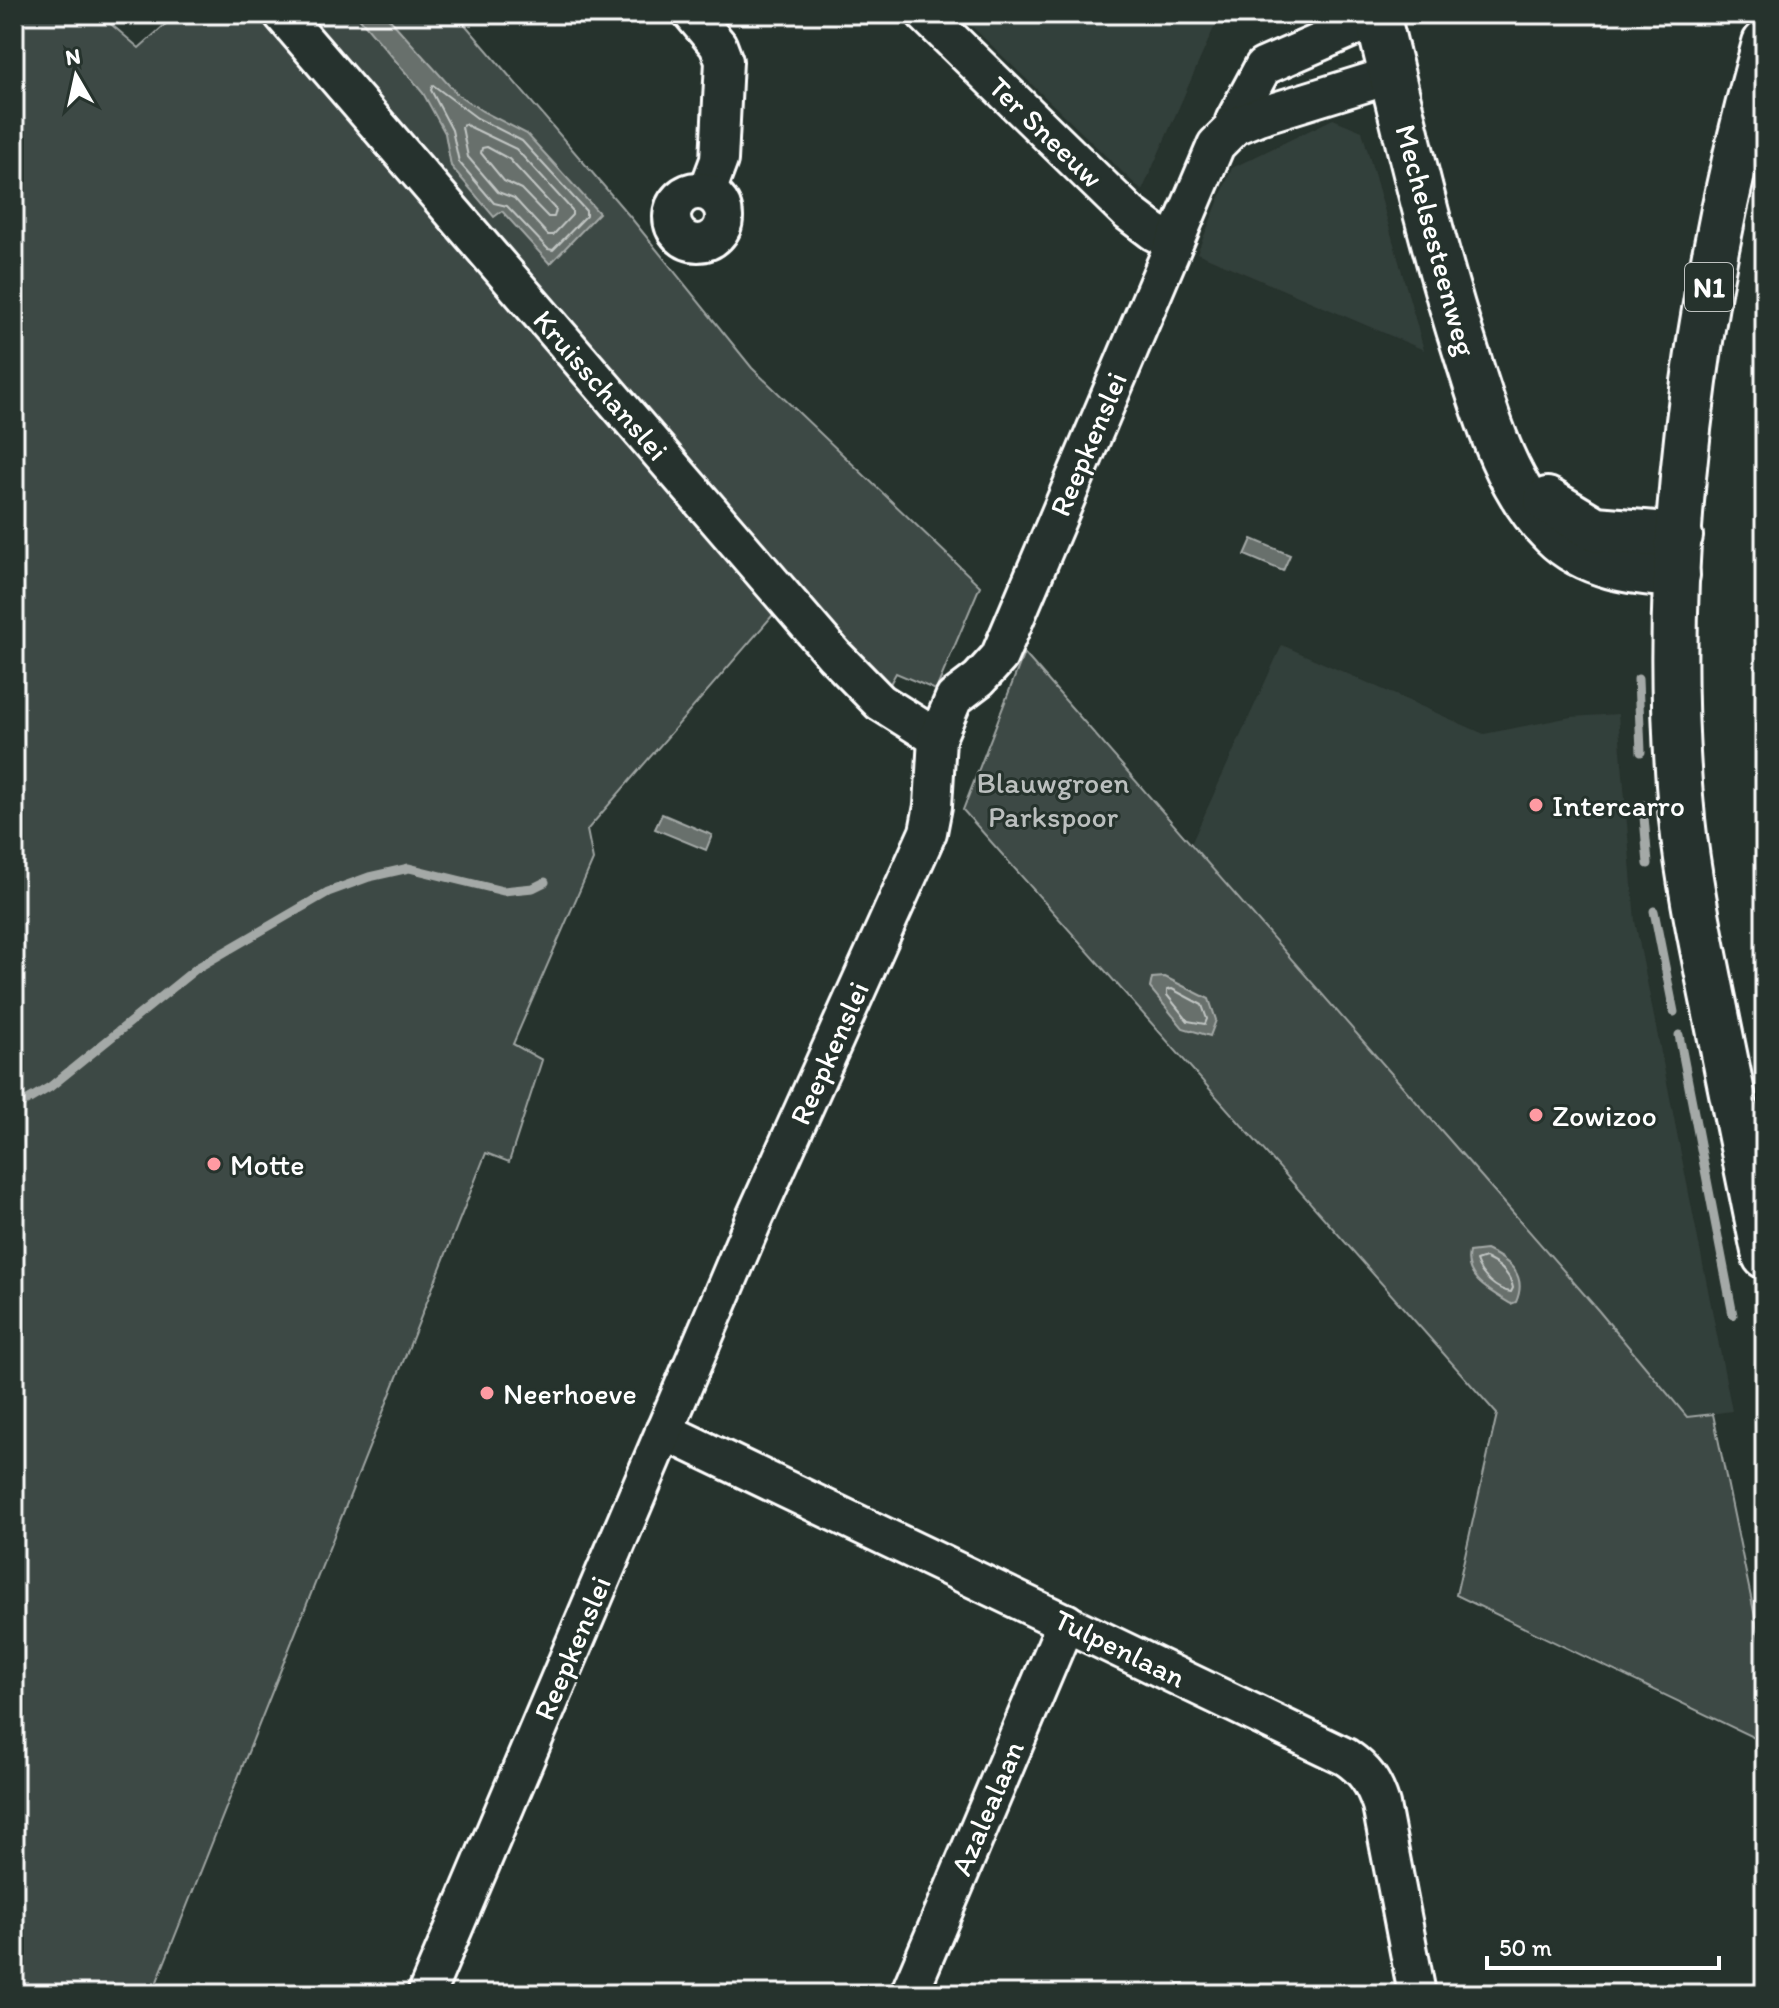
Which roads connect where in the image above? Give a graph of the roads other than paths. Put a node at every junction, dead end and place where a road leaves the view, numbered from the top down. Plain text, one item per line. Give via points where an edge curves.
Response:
1 (282, 14) edge
2 (692, 14) edge
3 (925, 14) edge
4 (1378, 16) edge
5 (1765, 43) edge
6 (1392, 75) junction
7 (1235, 126) junction
8 (707, 192) dead end
9 (1173, 242) junction
10 (1678, 556) junction
11 (937, 738) junction
12 (1765, 1256) edge
13 (664, 1431) junction
14 (1066, 1622) junction
15 (426, 1994) edge
16 (909, 1994) edge
17 (1417, 1994) edge

1 - 11 street, Kruisschanslei via 834,655 880,702
2 - 8 street via 718,45 724,61 719,160
3 - 9 street, Ter Sneeuw via 1129,213
4 - 6 main road, Mechelsesteenweg
4 - 7 street, Reepkenslei via 1263,67
5 - 10 main road, N1 via 1724,201 1695,362
6 - 7 street
6 - 10 main road, Mechelsesteenweg via 1448,296 1486,418 1520,490 1553,535 1584,557 1621,569
7 - 9 street, Reepkenslei via 1216,145
9 - 11 street, Reepkenslei via 999,657 954,698
10 - 12 main road, N1 via 1676,742 1691,890
11 - 13 street, Reepkenslei via 928,832
13 - 14 street, Tulpenlaan
13 - 15 street, Reepkenslei
14 - 16 street, Azalealaan
14 - 17 street, Tulpenlaan via 1360,1766 1381,1805

